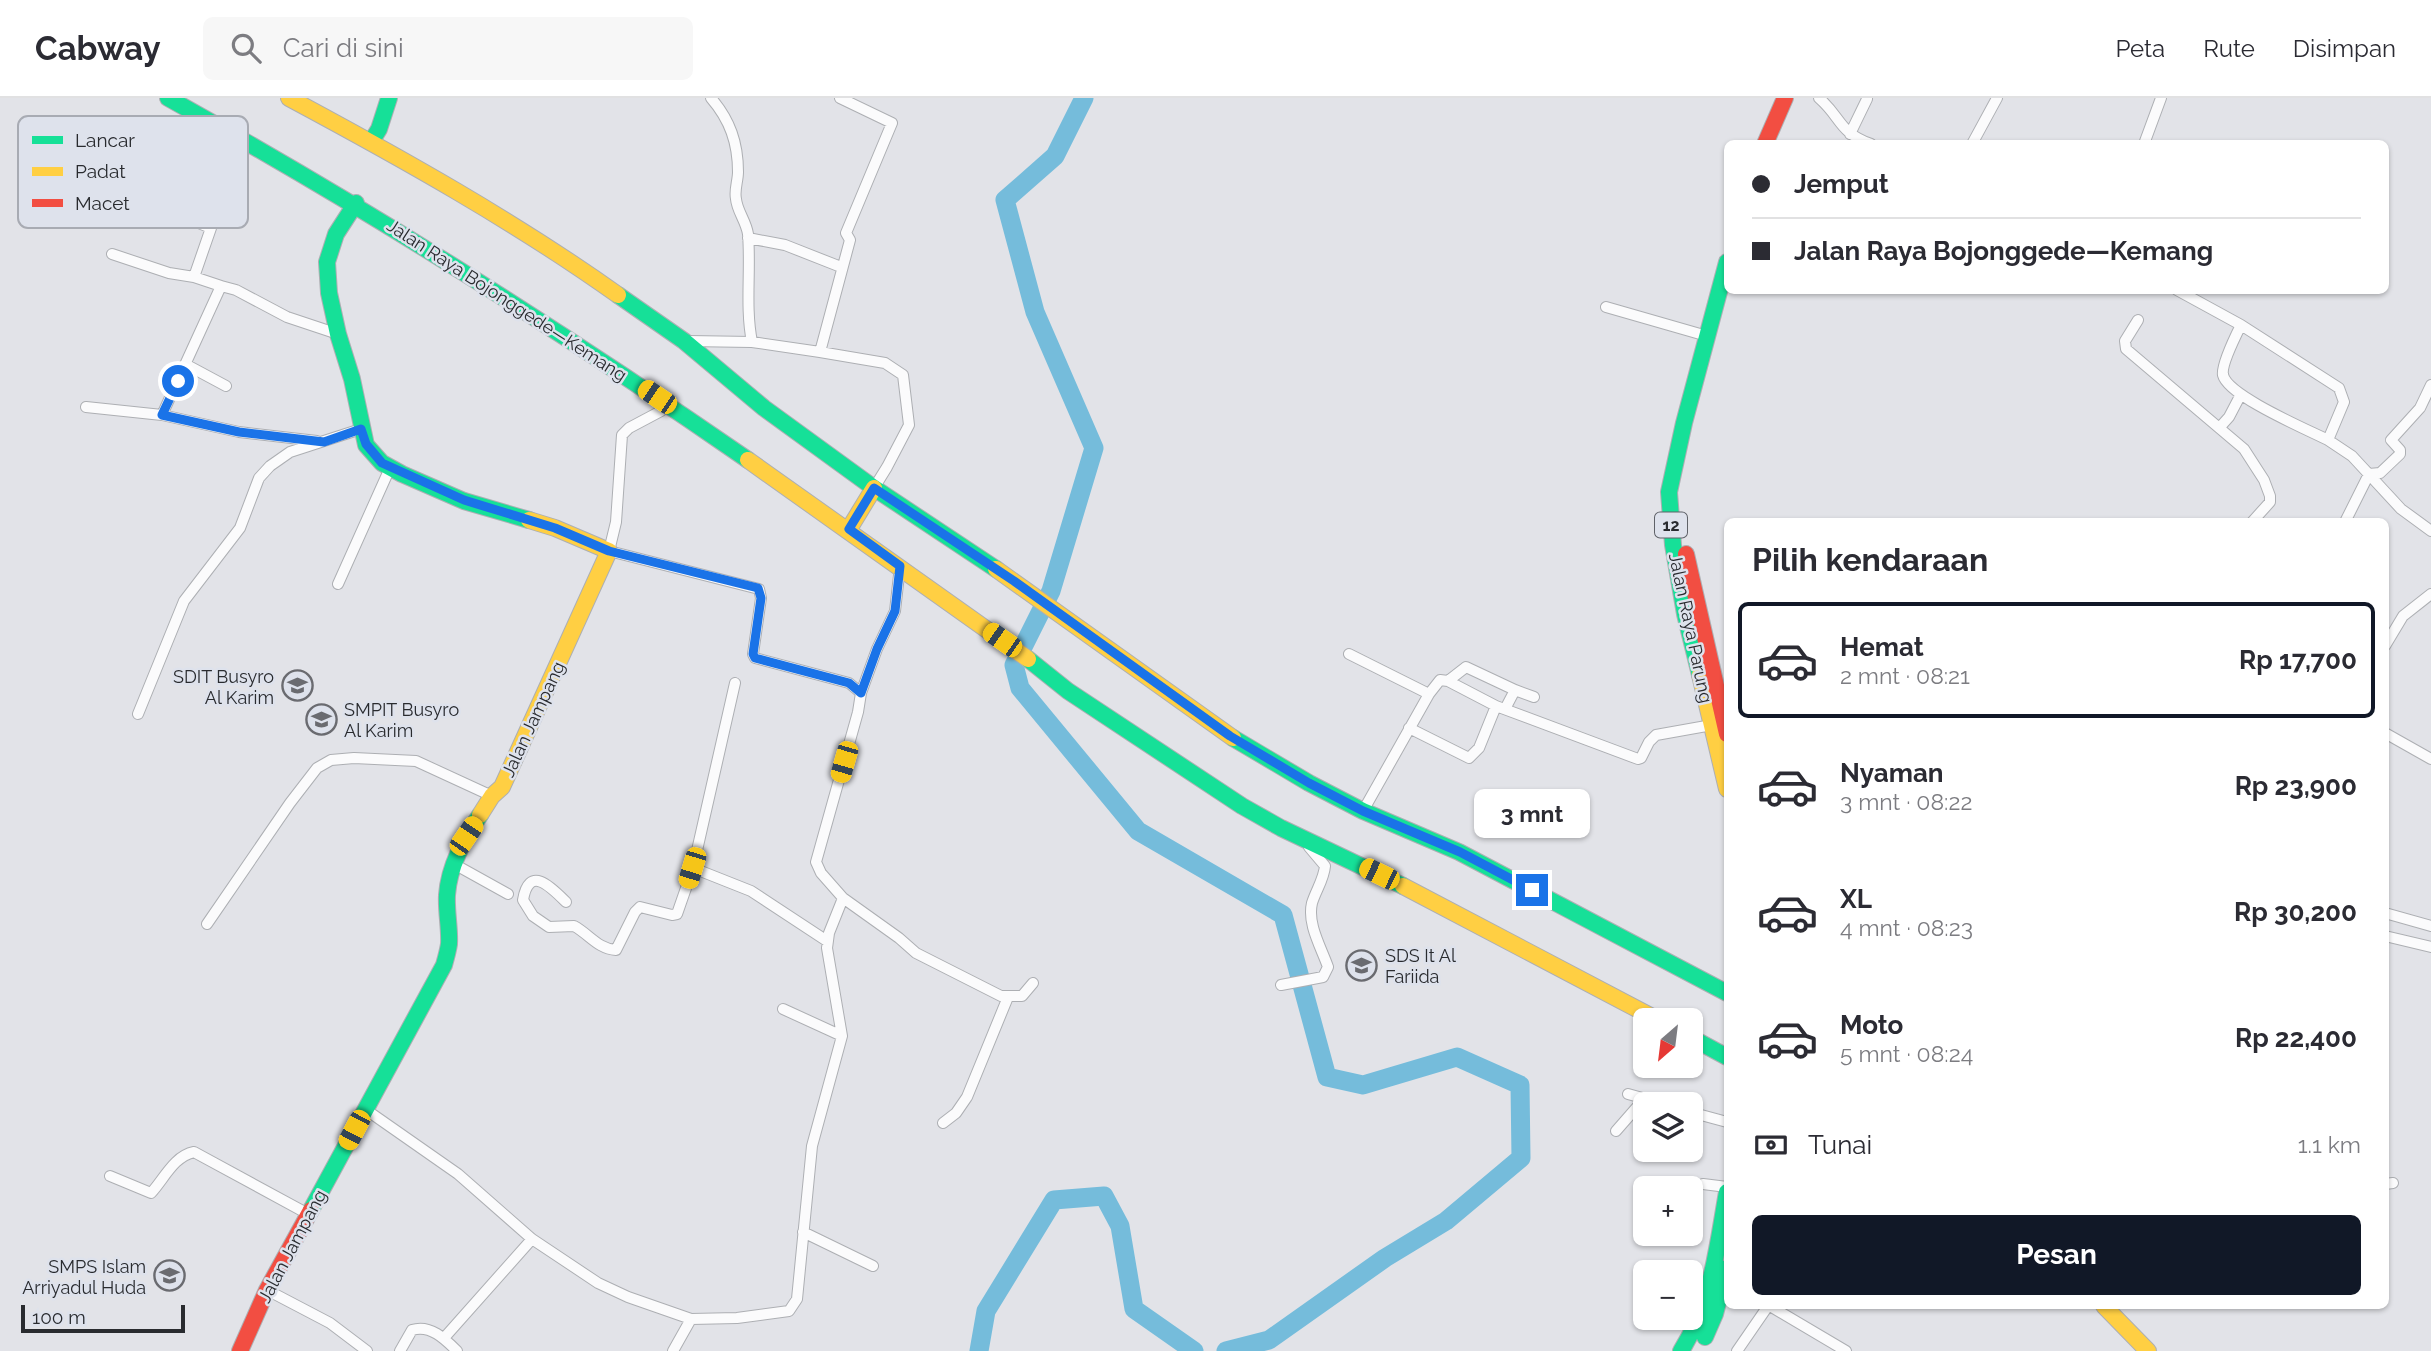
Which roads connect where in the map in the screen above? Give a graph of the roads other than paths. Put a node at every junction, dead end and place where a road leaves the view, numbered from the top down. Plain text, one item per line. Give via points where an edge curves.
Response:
1 (168, 98) edge
2 (289, 98) edge
3 (388, 98) edge
4 (711, 98) edge
5 (840, 98) edge
6 (1785, 98) edge
7 (1798, 98) edge
8 (1819, 98) edge
9 (1997, 98) edge
10 (2161, 98) edge
11 (1867, 99) edge
12 (202, 116) edge
13 (1848, 133) junction
14 (248, 140) edge
15 (1767, 140) edge
16 (1782, 140) edge
17 (1863, 140) edge
18 (1974, 140) edge
19 (2145, 140) edge
20 (371, 142) junction
21 (356, 203) junction
22 (211, 228) edge
23 (748, 238) junction
24 (112, 254) dead end
25 (841, 267) junction
26 (1724, 273) edge
27 (194, 277) junction
28 (221, 286) junction
29 (1732, 294) edge
30 (2185, 294) edge
31 (2200, 294) edge
32 (2196, 300) junction
33 (1606, 307) dead end
34 (2138, 320) dead end
35 (2241, 325) junction
36 (338, 334) junction
37 (1707, 336) junction
38 (684, 341) junction
39 (752, 342) junction
40 (820, 352) junction
41 (186, 364) junction
42 (2431, 385) edge
43 (226, 386) dead end
44 (2240, 396) junction
45 (86, 407) dead end
46 (661, 411) dead end
47 (162, 415) junction
48 (2220, 427) junction
49 (361, 429) junction
50 (2328, 440) junction
51 (324, 442) junction
52 (390, 468) junction
53 (2370, 474) junction
54 (874, 488) junction
55 (2256, 518) edge
56 (2347, 518) edge
57 (849, 529) junction
58 (2431, 531) edge
59 (609, 551) junction
60 (900, 566) junction
61 (338, 584) dead end
62 (2431, 593) edge
63 (2389, 640) edge
64 (1349, 654) dead end
65 (1448, 681) junction
66 (735, 683) dead end
67 (1515, 690) junction
68 (861, 693) junction
69 (1429, 694) junction
70 (1534, 698) dead end
71 (1501, 708) junction
72 (138, 714) dead end
73 (1724, 721) edge
74 (1712, 725) junction
75 (1409, 728) junction
76 (2389, 735) edge
77 (1722, 751) edge
78 (2431, 759) edge
79 (492, 796) junction
80 (1363, 811) junction
81 (1310, 841) junction
82 (454, 864) junction
83 (692, 868) junction
84 (508, 894) dead end
85 (843, 898) junction
86 (566, 902) dead end
87 (2389, 914) edge
88 (207, 924) dead end
89 (2431, 926) edge
90 (2389, 937) edge
91 (827, 941) junction
92 (2431, 947) edge
93 (1033, 983) dead end
94 (1281, 985) dead end
95 (1724, 991) edge
96 (1008, 997) junction
97 (1635, 1008) edge
98 (783, 1009) dead end
99 (842, 1036) junction
100 (1703, 1044) edge
101 (1724, 1055) edge
102 (1628, 1094) dead end
103 (1633, 1096) edge
104 (365, 1109) junction
105 (1633, 1112) edge
106 (1703, 1116) edge
107 (1724, 1121) edge
108 (943, 1123) dead end
109 (1616, 1131) dead end
110 (110, 1176) dead end
111 (1703, 1184) dead end
112 (1724, 1189) edge
113 (1724, 1206) edge
114 (310, 1214) junction
115 (803, 1232) junction
116 (532, 1239) junction
117 (873, 1266) dead end
118 (1724, 1280) edge
119 (267, 1290) junction
120 (1767, 1309) edge
121 (1774, 1309) edge
122 (2107, 1309) edge
123 (691, 1319) junction
124 (444, 1338) junction
125 (2147, 1350) edge
126 (240, 1351) edge
127 (367, 1351) edge
128 (400, 1351) edge
129 (456, 1351) edge
130 (673, 1351) edge
131 (1681, 1351) edge
132 (1697, 1351) edge
133 (1737, 1351) edge
134 (1846, 1351) edge

1 - 12 main road, Jalan Raya Bojonggede—Kemang
2 - 20 main road
3 - 20 main road
4 - 23 street via 729,122 736,144 736,200
5 - 25 street via 892,123 846,233 849,240
6 - 15 main road
7 - 16 main road
8 - 13 street
9 - 18 street
10 - 19 street
11 - 13 street
13 - 17 street
14 - 21 main road, Jalan Raya Bojonggede—Kemang
20 - 38 main road via 566,258
21 - 36 main road via 336,234 327,261
21 - 57 main road, Jalan Raya Bojonggede—Kemang via 528,311
22 - 27 street
23 - 25 street via 785,245
23 - 39 street
24 - 27 street
25 - 40 street
26 - 37 main road, Jalan Raya Parung / 12
27 - 28 street
28 - 36 street via 286,317
28 - 41 street
29 - 73 main road, Jalan Raya Parung / 12 via 1686,461 1680,514
30 - 32 street
31 - 32 street
32 - 35 street
33 - 37 street
34 - 48 street via 2125,341 2126,349
35 - 44 street via 2222,372
35 - 50 street via 2341,390 2344,401
36 - 49 main road
37 - 74 main road, Jalan Raya Parung / 12 via 1669,492 1685,614
38 - 39 street
38 - 54 main road via 764,408
39 - 40 street
40 - 54 street via 885,363 904,375 909,425
41 - 43 street
41 - 47 street
42 - 53 street via 2420,408 2391,440 2400,454 2380,473
44 - 48 street
44 - 50 street
45 - 47 street
46 - 59 street via 622,435 616,522
47 - 51 street via 239,432
48 - 55 street via 2244,449 2264,480 2269,505
49 - 51 street
49 - 52 main road via 374,456
50 - 53 street
51 - 72 street via 290,452 259,478 240,528 184,601
52 - 59 main road via 464,500 555,528
52 - 61 street
53 - 56 street
53 - 58 street via 2401,509
54 - 57 main road
54 - 80 main road via 1014,581 1230,736
57 - 60 main road, Jalan Raya Bojonggede—Kemang
59 - 68 street via 758,588 755,658 849,683
59 - 79 main road, Jalan Jampang via 502,786
60 - 68 street via 895,611
60 - 81 main road, Jalan Raya Bojonggede—Kemang via 1068,691 1222,793
62 - 63 street via 2406,612
64 - 69 street
65 - 67 street via 1466,667
65 - 69 street via 1440,680
65 - 71 street
66 - 83 street
67 - 70 street
67 - 71 street
68 - 85 street via 816,862
69 - 75 street
71 - 74 street via 1637,759 1656,735
71 - 75 street via 1469,758
74 - 77 main road, Jalan Raya Parung / 12
75 - 80 street
76 - 78 street
79 - 82 main road, Jalan Jampang
79 - 88 street via 416,761 331,760 317,768 290,803
80 - 95 main road via 1460,852
81 - 94 street via 1308,849 1325,866 1311,910 1328,967 1323,976
81 - 97 main road, Jalan Raya Bojonggede—Kemang
82 - 84 street
82 - 104 main road, Jalan Jampang via 447,891 449,943 444,965
83 - 86 street via 677,914 640,907 616,950 594,942 569,924 549,927 533,916 523,900 528,885 537,880
83 - 91 street via 751,891
85 - 91 street
85 - 96 street via 916,953
87 - 89 street
90 - 92 street
91 - 99 street
93 - 96 street via 1026,994
96 - 108 street via 967,1097
98 - 99 street
99 - 115 street via 812,1146
100 - 101 main road
102 - 103 street
104 - 114 main road, Jalan Jampang
104 - 116 street via 458,1174
105 - 109 street
106 - 107 street
110 - 114 street via 151,1193 177,1162 196,1153
111 - 112 street
113 - 131 main road via 1708,1292 1693,1335
114 - 119 main road, Jalan Jampang
115 - 117 street
115 - 123 street via 793,1308
116 - 123 street via 598,1283
116 - 124 street
118 - 132 main road via 1715,1314
119 - 126 main road, Jalan Jampang
119 - 127 street via 330,1323
120 - 133 street
121 - 134 street
122 - 125 main road
123 - 130 street
124 - 128 street via 417,1328
124 - 129 street

